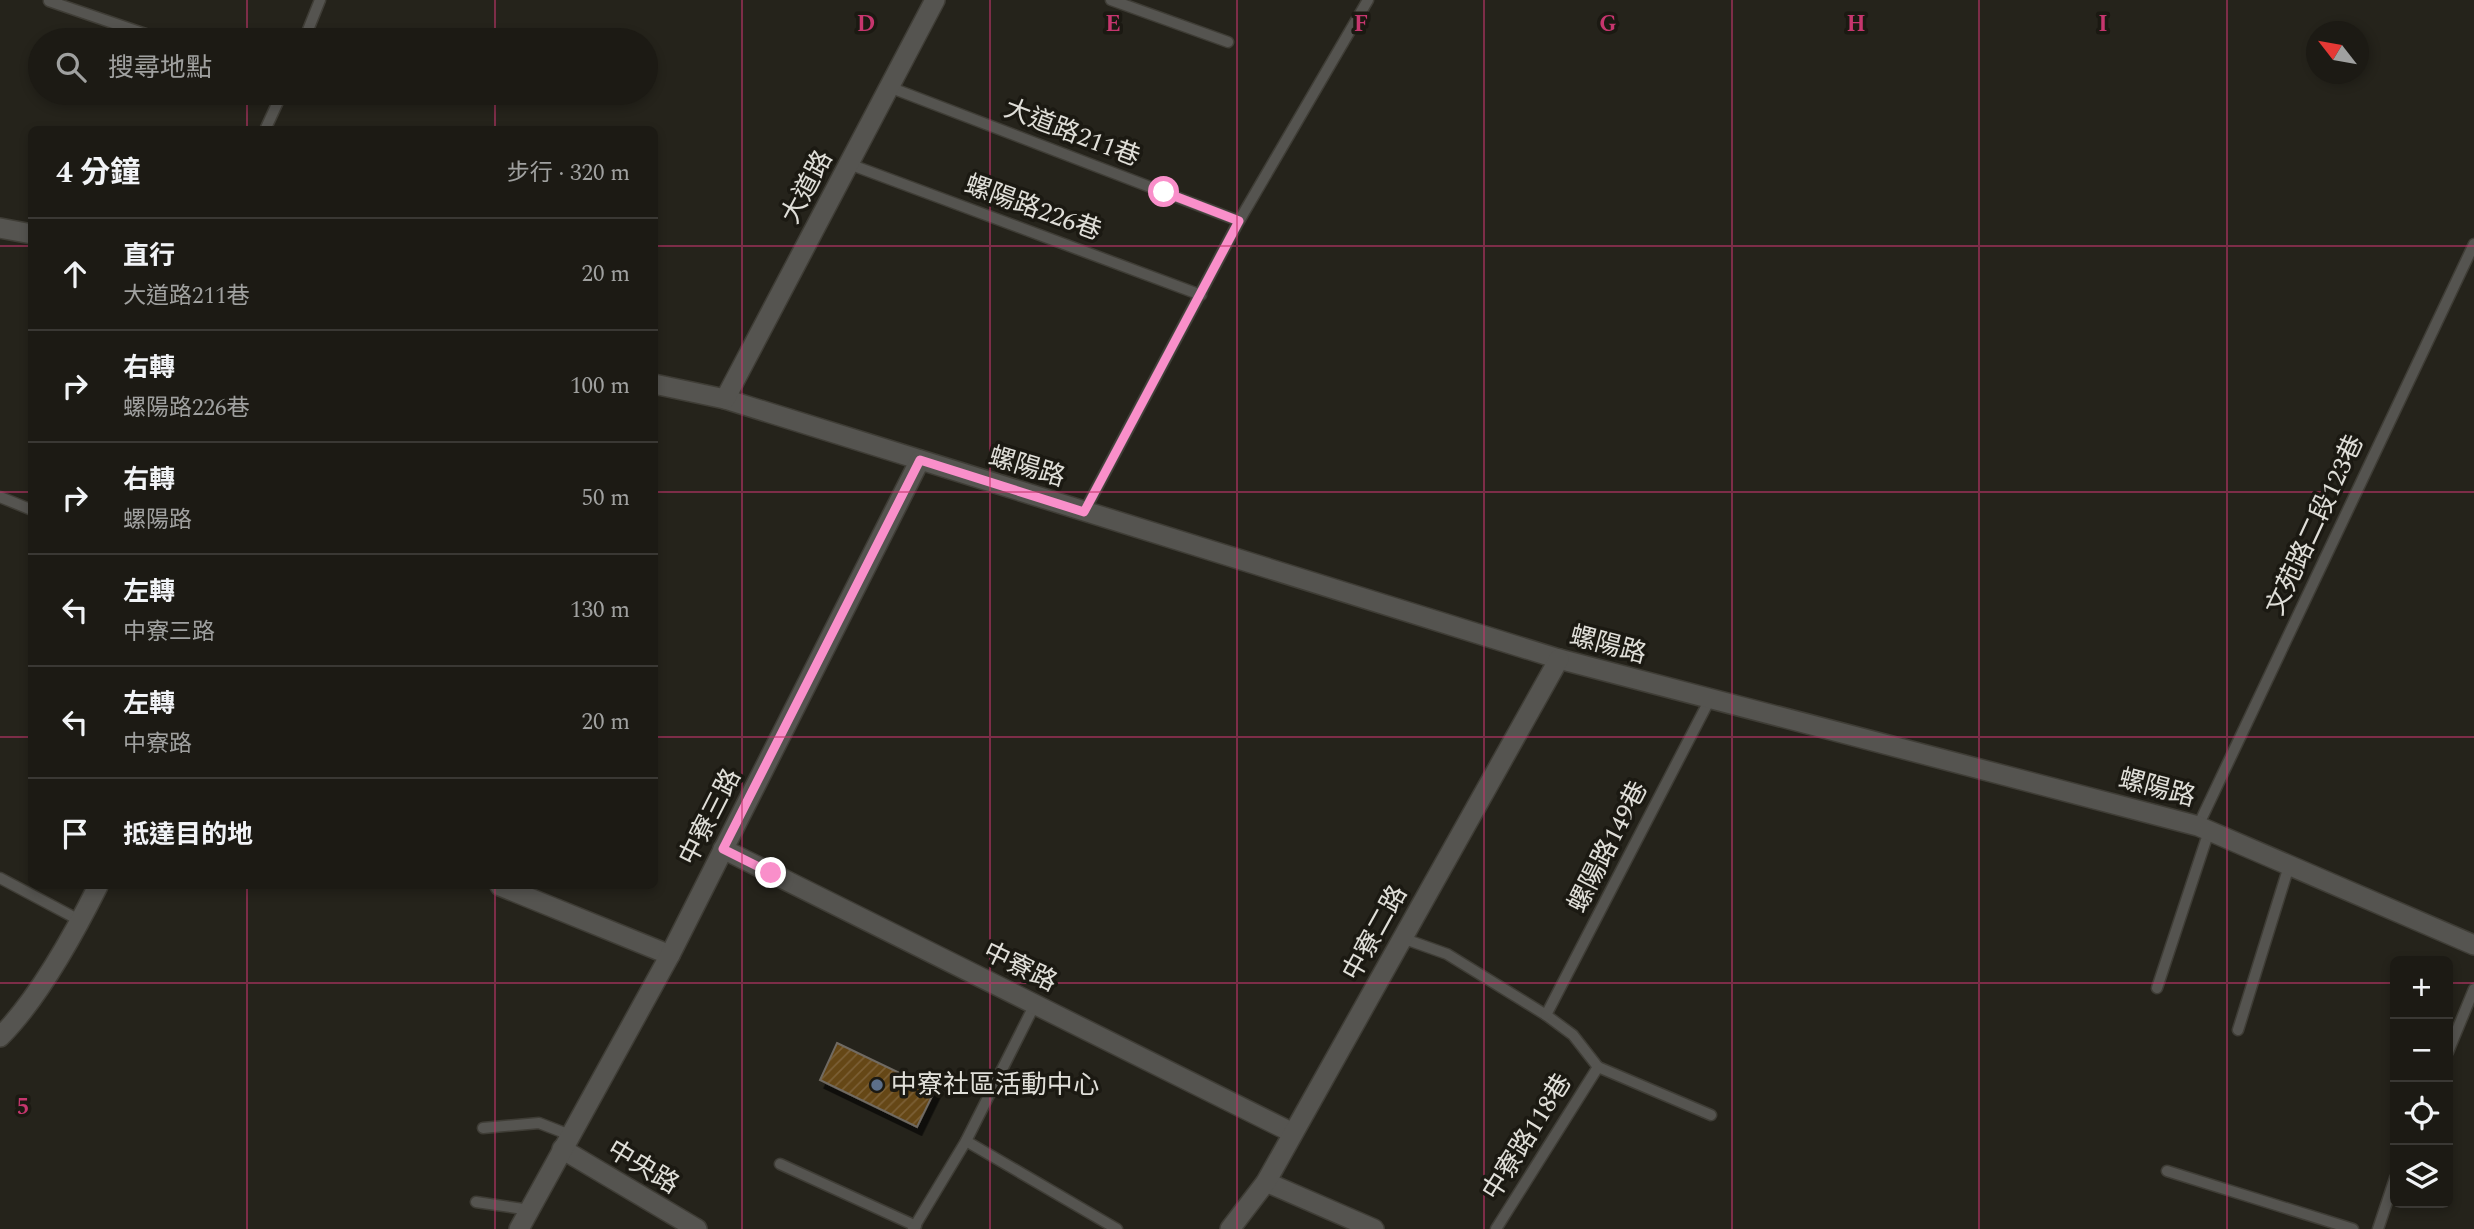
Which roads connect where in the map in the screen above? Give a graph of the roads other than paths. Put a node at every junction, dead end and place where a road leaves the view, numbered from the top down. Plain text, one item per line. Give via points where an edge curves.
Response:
1 (320, 0) edge
2 (935, 0) edge
3 (1111, 0) edge
4 (1368, 0) edge
5 (49, 1) edge
6 (128, 28) edge
7 (308, 28) edge
8 (1227, 42) dead end
9 (889, 87) junction
10 (276, 105) edge
11 (267, 126) edge
12 (849, 164) junction
13 (1239, 221) junction
14 (0, 228) edge
15 (28, 233) edge
16 (2474, 244) edge
17 (1201, 295) junction
18 (658, 385) edge
19 (726, 399) junction
20 (920, 460) junction
21 (0, 497) edge
22 (28, 508) edge
23 (1084, 512) junction
24 (1559, 659) junction
25 (1710, 699) junction
26 (2204, 828) junction
27 (723, 849) junction
28 (2289, 866) junction
29 (0, 878) edge
30 (97, 889) edge
31 (506, 889) edge
32 (81, 921) junction
33 (1402, 938) junction
34 (2474, 945) edge
35 (670, 956) junction
36 (2157, 988) dead end
37 (2474, 989) edge
38 (1035, 1004) junction
39 (1546, 1016) junction
40 (2238, 1030) dead end
41 (0, 1037) edge
42 (2453, 1040) edge
43 (1598, 1067) junction
44 (1712, 1115) dead end
45 (483, 1128) dead end
46 (1293, 1133) junction
47 (966, 1141) junction
48 (566, 1142) junction
49 (780, 1164) dead end
50 (2167, 1171) dead end
51 (1266, 1182) junction
52 (2390, 1193) edge
53 (476, 1202) dead end
54 (530, 1210) junction
55 (915, 1227) edge
56 (519, 1229) edge
57 (697, 1229) edge
58 (1116, 1229) edge
59 (1230, 1229) edge
60 (1374, 1229) edge
61 (1496, 1229) edge
62 (2353, 1229) edge
63 (2378, 1229) edge

1 - 7 lane
2 - 9 street, 大道路
3 - 8 lane
4 - 13 lane
5 - 6 lane
9 - 12 street, 大道路
9 - 13 lane, 大道路211巷
10 - 11 lane
12 - 17 lane, 螺陽路226巷
12 - 19 street, 大道路
13 - 17 lane
14 - 15 street
16 - 26 lane, 文苑路二段123巷
17 - 23 lane
18 - 19 street, 螺陽路
19 - 20 street, 螺陽路
20 - 23 street, 螺陽路
20 - 27 street, 中寮三路
21 - 22 lane
23 - 24 street, 螺陽路
24 - 25 street, 螺陽路
24 - 33 street, 中寮二路
25 - 26 street, 螺陽路
25 - 39 lane, 螺陽路149巷
26 - 28 street, 螺陽路
26 - 36 lane, 文苑路二段123巷
27 - 35 street, 中寮三路
27 - 38 street, 中寮路
28 - 34 street, 螺陽路
28 - 40 lane
29 - 32 lane
30 - 32 street
31 - 35 street
32 - 41 street via 20,1018
33 - 39 lane via 1447,954
33 - 46 street, 中寮二路
35 - 48 street, 中寮三路
37 - 42 lane
38 - 46 street, 中寮路
38 - 47 lane
39 - 43 lane via 1573,1034
43 - 44 lane, 中寮路118巷
43 - 61 lane, 中寮路118巷
45 - 48 lane via 539,1123
46 - 51 street, 中寮二路
47 - 55 lane
47 - 58 lane
48 - 54 street, 中寮三路
48 - 57 street, 中央路
49 - 55 lane
50 - 62 lane
51 - 59 street, 中寮二路
51 - 60 street
52 - 63 lane
53 - 54 lane
54 - 56 street, 中寮三路

